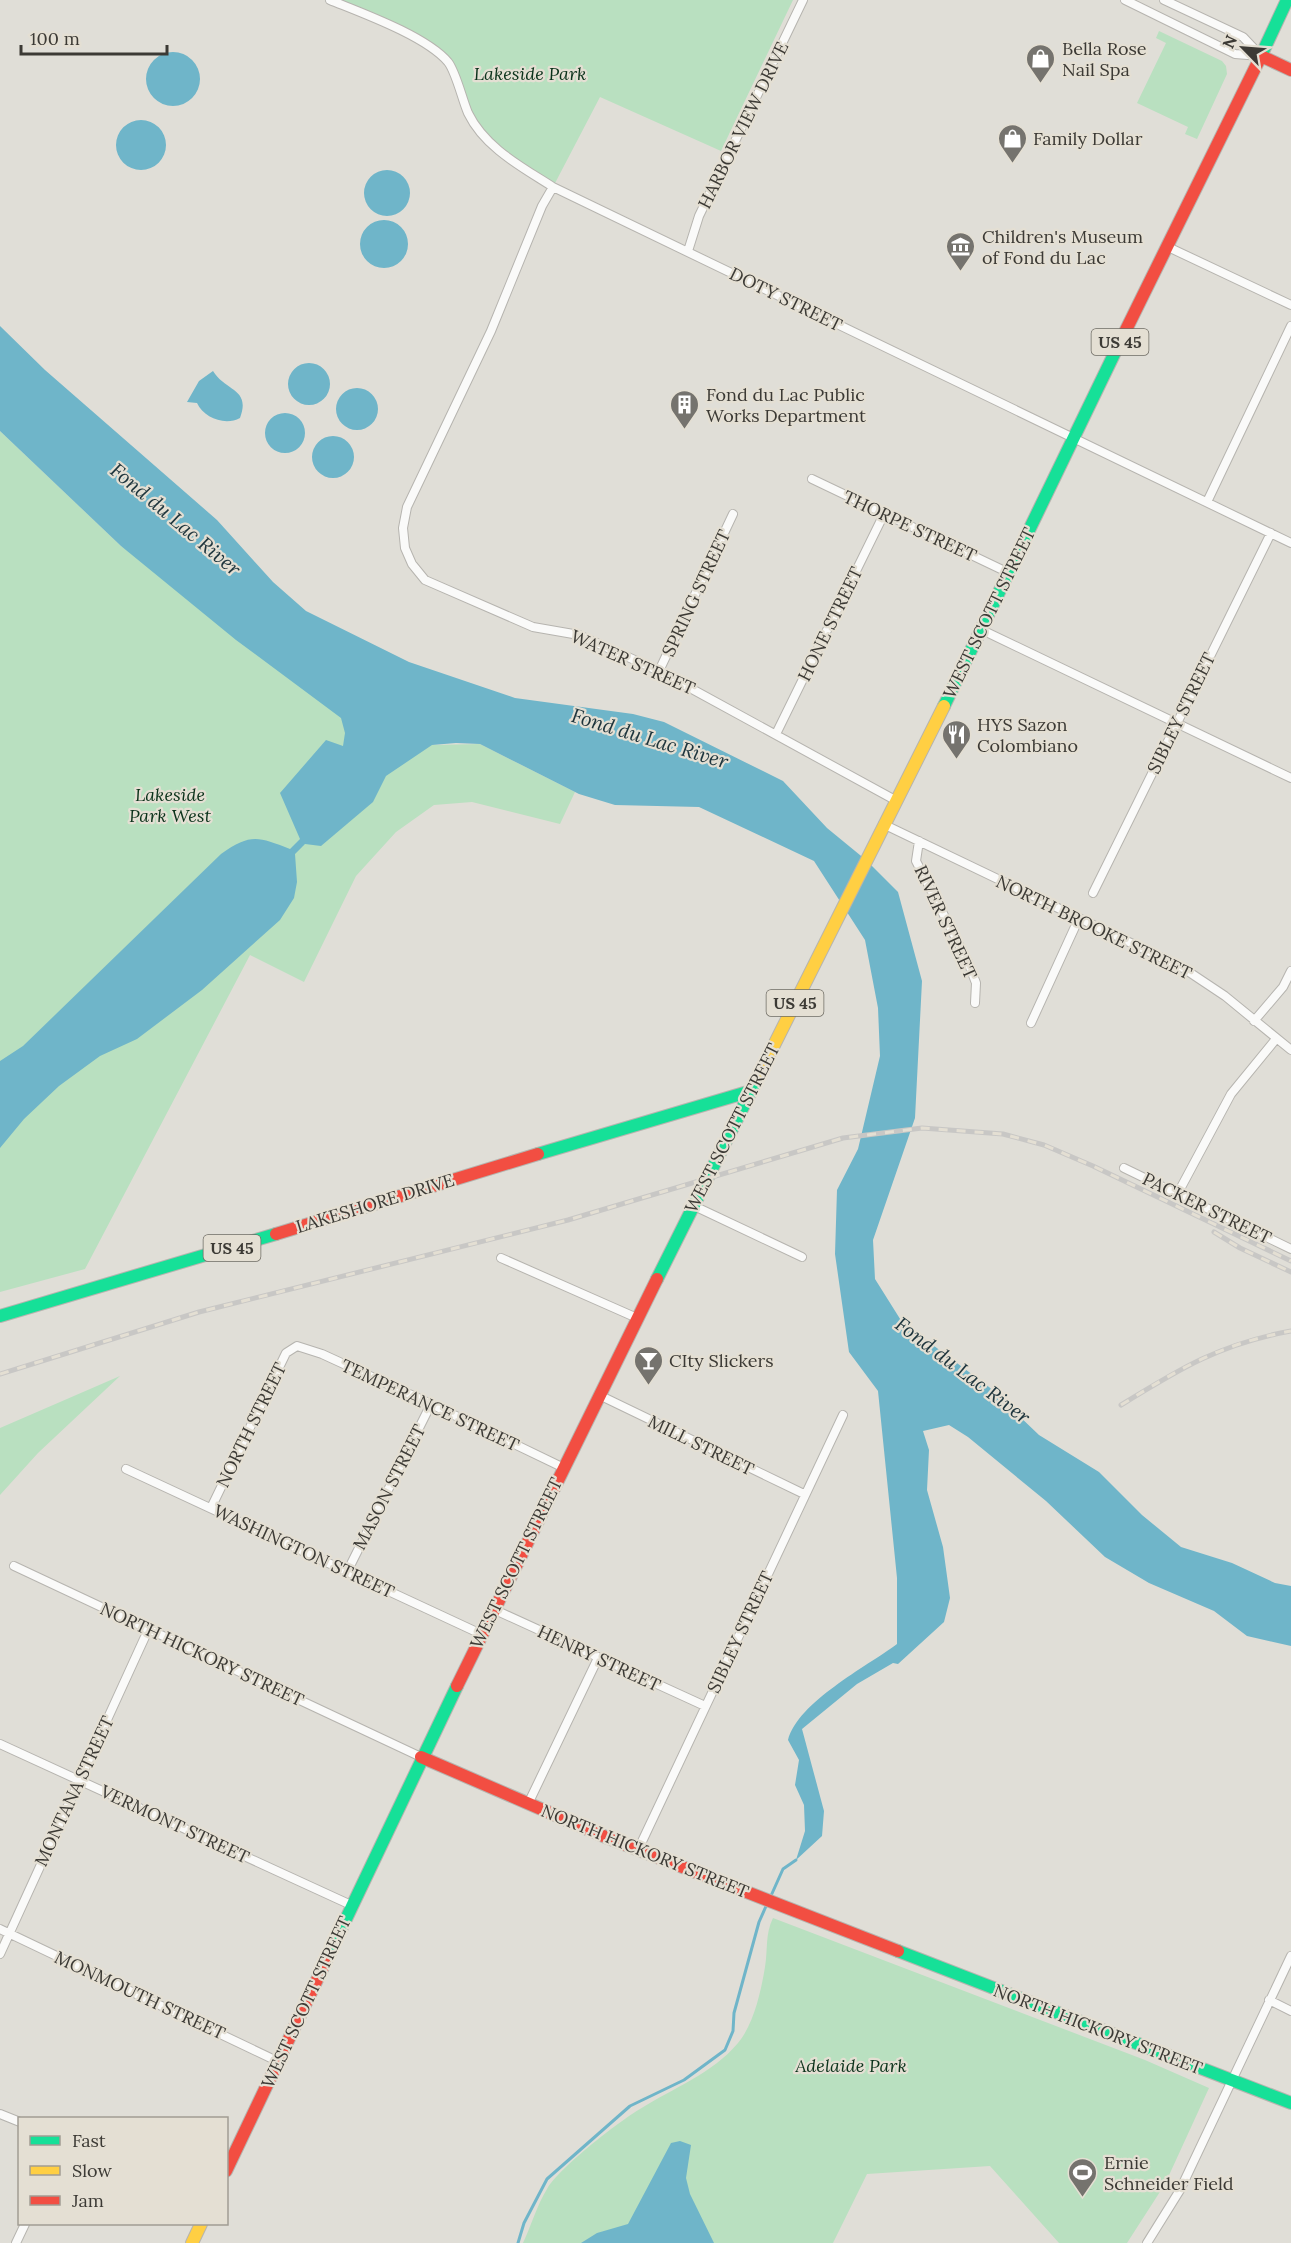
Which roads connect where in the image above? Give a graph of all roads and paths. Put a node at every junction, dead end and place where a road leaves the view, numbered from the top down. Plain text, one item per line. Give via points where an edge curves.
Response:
1 (330, 0) edge
2 (803, 0) edge
3 (1125, 0) edge
4 (1164, 0) edge
5 (1287, 0) edge
6 (1261, 56) junction
7 (1291, 70) edge
8 (553, 187) junction
9 (1166, 246) junction
10 (688, 251) junction
11 (1291, 305) edge
12 (1291, 326) edge
13 (1075, 439) junction
14 (812, 478) dead end
15 (1207, 502) junction
16 (733, 514) dead end
17 (884, 514) junction
18 (1271, 533) junction
19 (1291, 543) edge
20 (1009, 573) junction
21 (982, 630) junction
22 (659, 671) junction
23 (1176, 721) junction
24 (776, 734) junction
25 (1291, 778) edge
26 (895, 800) junction
27 (883, 824) junction
28 (919, 841) junction
29 (1093, 893) dead end
30 (1079, 918) junction
31 (1291, 971) edge
32 (975, 1003) dead end
33 (1254, 1021) junction
34 (1031, 1023) dead end
35 (1276, 1039) junction
36 (1291, 1050) edge
37 (750, 1091) junction
38 (1124, 1168) dead end
39 (1178, 1193) junction
40 (692, 1205) junction
41 (1291, 1249) edge
42 (802, 1257) dead end
43 (501, 1258) dead end
44 (0, 1316) edge
45 (637, 1318) junction
46 (295, 1346) joint
47 (598, 1395) junction
48 (431, 1404) junction
49 (843, 1416) dead end
50 (564, 1468) junction
51 (126, 1469) dead end
52 (804, 1494) junction
53 (211, 1508) junction
54 (14, 1566) dead end
55 (348, 1570) junction
56 (493, 1609) junction
57 (149, 1628) junction
58 (481, 1634) junction
59 (598, 1658) junction
60 (705, 1706) junction
61 (0, 1744) edge
62 (421, 1757) junction
63 (79, 1780) junction
64 (528, 1804) junction
65 (638, 1850) junction
66 (351, 1905) junction
67 (0, 1929) edge
68 (10, 1933) junction
69 (0, 1954) edge
70 (1291, 1956) edge
71 (1269, 2000) junction
72 (1291, 2011) edge
73 (279, 2062) junction
74 (1231, 2080) junction
75 (1291, 2103) edge
76 (0, 2114) edge
77 (18, 2121) edge
78 (228, 2167) edge
79 (24, 2225) edge
80 (200, 2225) edge
81 (16, 2243) edge
82 (192, 2243) edge
83 (1147, 2243) edge

1 - 8 street, DOTY STREET via 419,40 441,55 449,63 469,115 480,131 509,158
2 - 10 street, HARBOR VIEW DRIVE via 699,216
3 - 6 street via 1235,54
4 - 6 street via 1243,37
5 - 6 main road, WEST SCOTT STREET
6 - 7 main road
6 - 9 main road, WEST SCOTT STREET / US 45
8 - 10 street, DOTY STREET
8 - 22 street, WATER STREET via 491,331 407,507 405,548 425,580 533,627 579,634
9 - 11 street
9 - 13 main road, WEST SCOTT STREET / US 45
10 - 13 street, DOTY STREET
12 - 15 street
13 - 15 street, DOTY STREET
13 - 20 main road, WEST SCOTT STREET / US 45
14 - 17 street, THORPE STREET
15 - 18 street, DOTY STREET
16 - 22 street, SPRING STREET
17 - 20 street, THORPE STREET
17 - 24 street, HONE STREET
18 - 19 street, DOTY STREET
18 - 23 street, SIBLEY STREET
20 - 21 main road, WEST SCOTT STREET / US 45
21 - 23 street
21 - 26 main road, WEST SCOTT STREET / US 45
22 - 24 street, WATER STREET
23 - 25 street
23 - 29 street, SIBLEY STREET
24 - 26 street, WATER STREET
26 - 27 main road, WEST SCOTT STREET / US 45
27 - 28 street, NORTH BROOKE STREET
27 - 37 main road, WEST SCOTT STREET / US 45
28 - 30 street, NORTH BROOKE STREET
28 - 32 street, RIVER STREET via 916,861 968,962 976,983
30 - 33 street, NORTH BROOKE STREET via 1191,973
30 - 34 street
31 - 33 street via 1283,987
33 - 35 street, NORTH BROOKE STREET
35 - 36 street, NORTH BROOKE STREET
35 - 39 street via 1231,1094
37 - 40 main road, WEST SCOTT STREET
37 - 44 main road, LAKESHORE DRIVE / US 45
38 - 39 street, PACKER STREET
39 - 41 street, PACKER STREET
40 - 42 street
40 - 45 main road, WEST SCOTT STREET
43 - 45 street
45 - 47 main road, WEST SCOTT STREET
46 - 48 street, TEMPERANCE STREET via 322,1354
46 - 53 street, NORTH STREET via 286,1353
47 - 50 main road, WEST SCOTT STREET
47 - 52 street, MILL STREET
48 - 50 street, TEMPERANCE STREET
48 - 55 street, MASON STREET
49 - 52 street, SIBLEY STREET
50 - 56 main road, WEST SCOTT STREET
51 - 53 street, WASHINGTON STREET
52 - 60 street, SIBLEY STREET
53 - 55 street, WASHINGTON STREET
54 - 57 street, NORTH HICKORY STREET
55 - 58 street, WASHINGTON STREET
56 - 58 main road, WEST SCOTT STREET
56 - 59 street, HENRY STREET
57 - 62 street, NORTH HICKORY STREET
57 - 63 street, MONTANA STREET
58 - 62 main road, WEST SCOTT STREET
59 - 60 street, HENRY STREET
59 - 64 street
60 - 65 street, SIBLEY STREET
61 - 63 street, VERMONT STREET
62 - 64 main road, NORTH HICKORY STREET
62 - 66 main road, WEST SCOTT STREET
63 - 66 street, VERMONT STREET
63 - 68 street, MONTANA STREET
64 - 65 main road, NORTH HICKORY STREET
65 - 74 main road, NORTH HICKORY STREET
66 - 73 main road, WEST SCOTT STREET
67 - 68 street, MONMOUTH STREET
68 - 69 street, MONTANA STREET
68 - 73 street, MONMOUTH STREET
70 - 71 street
71 - 72 street
71 - 74 street
73 - 78 main road, WEST SCOTT STREET
74 - 75 main road, NORTH HICKORY STREET
74 - 83 street via 1180,2190
76 - 77 street
79 - 81 street
80 - 82 main road

